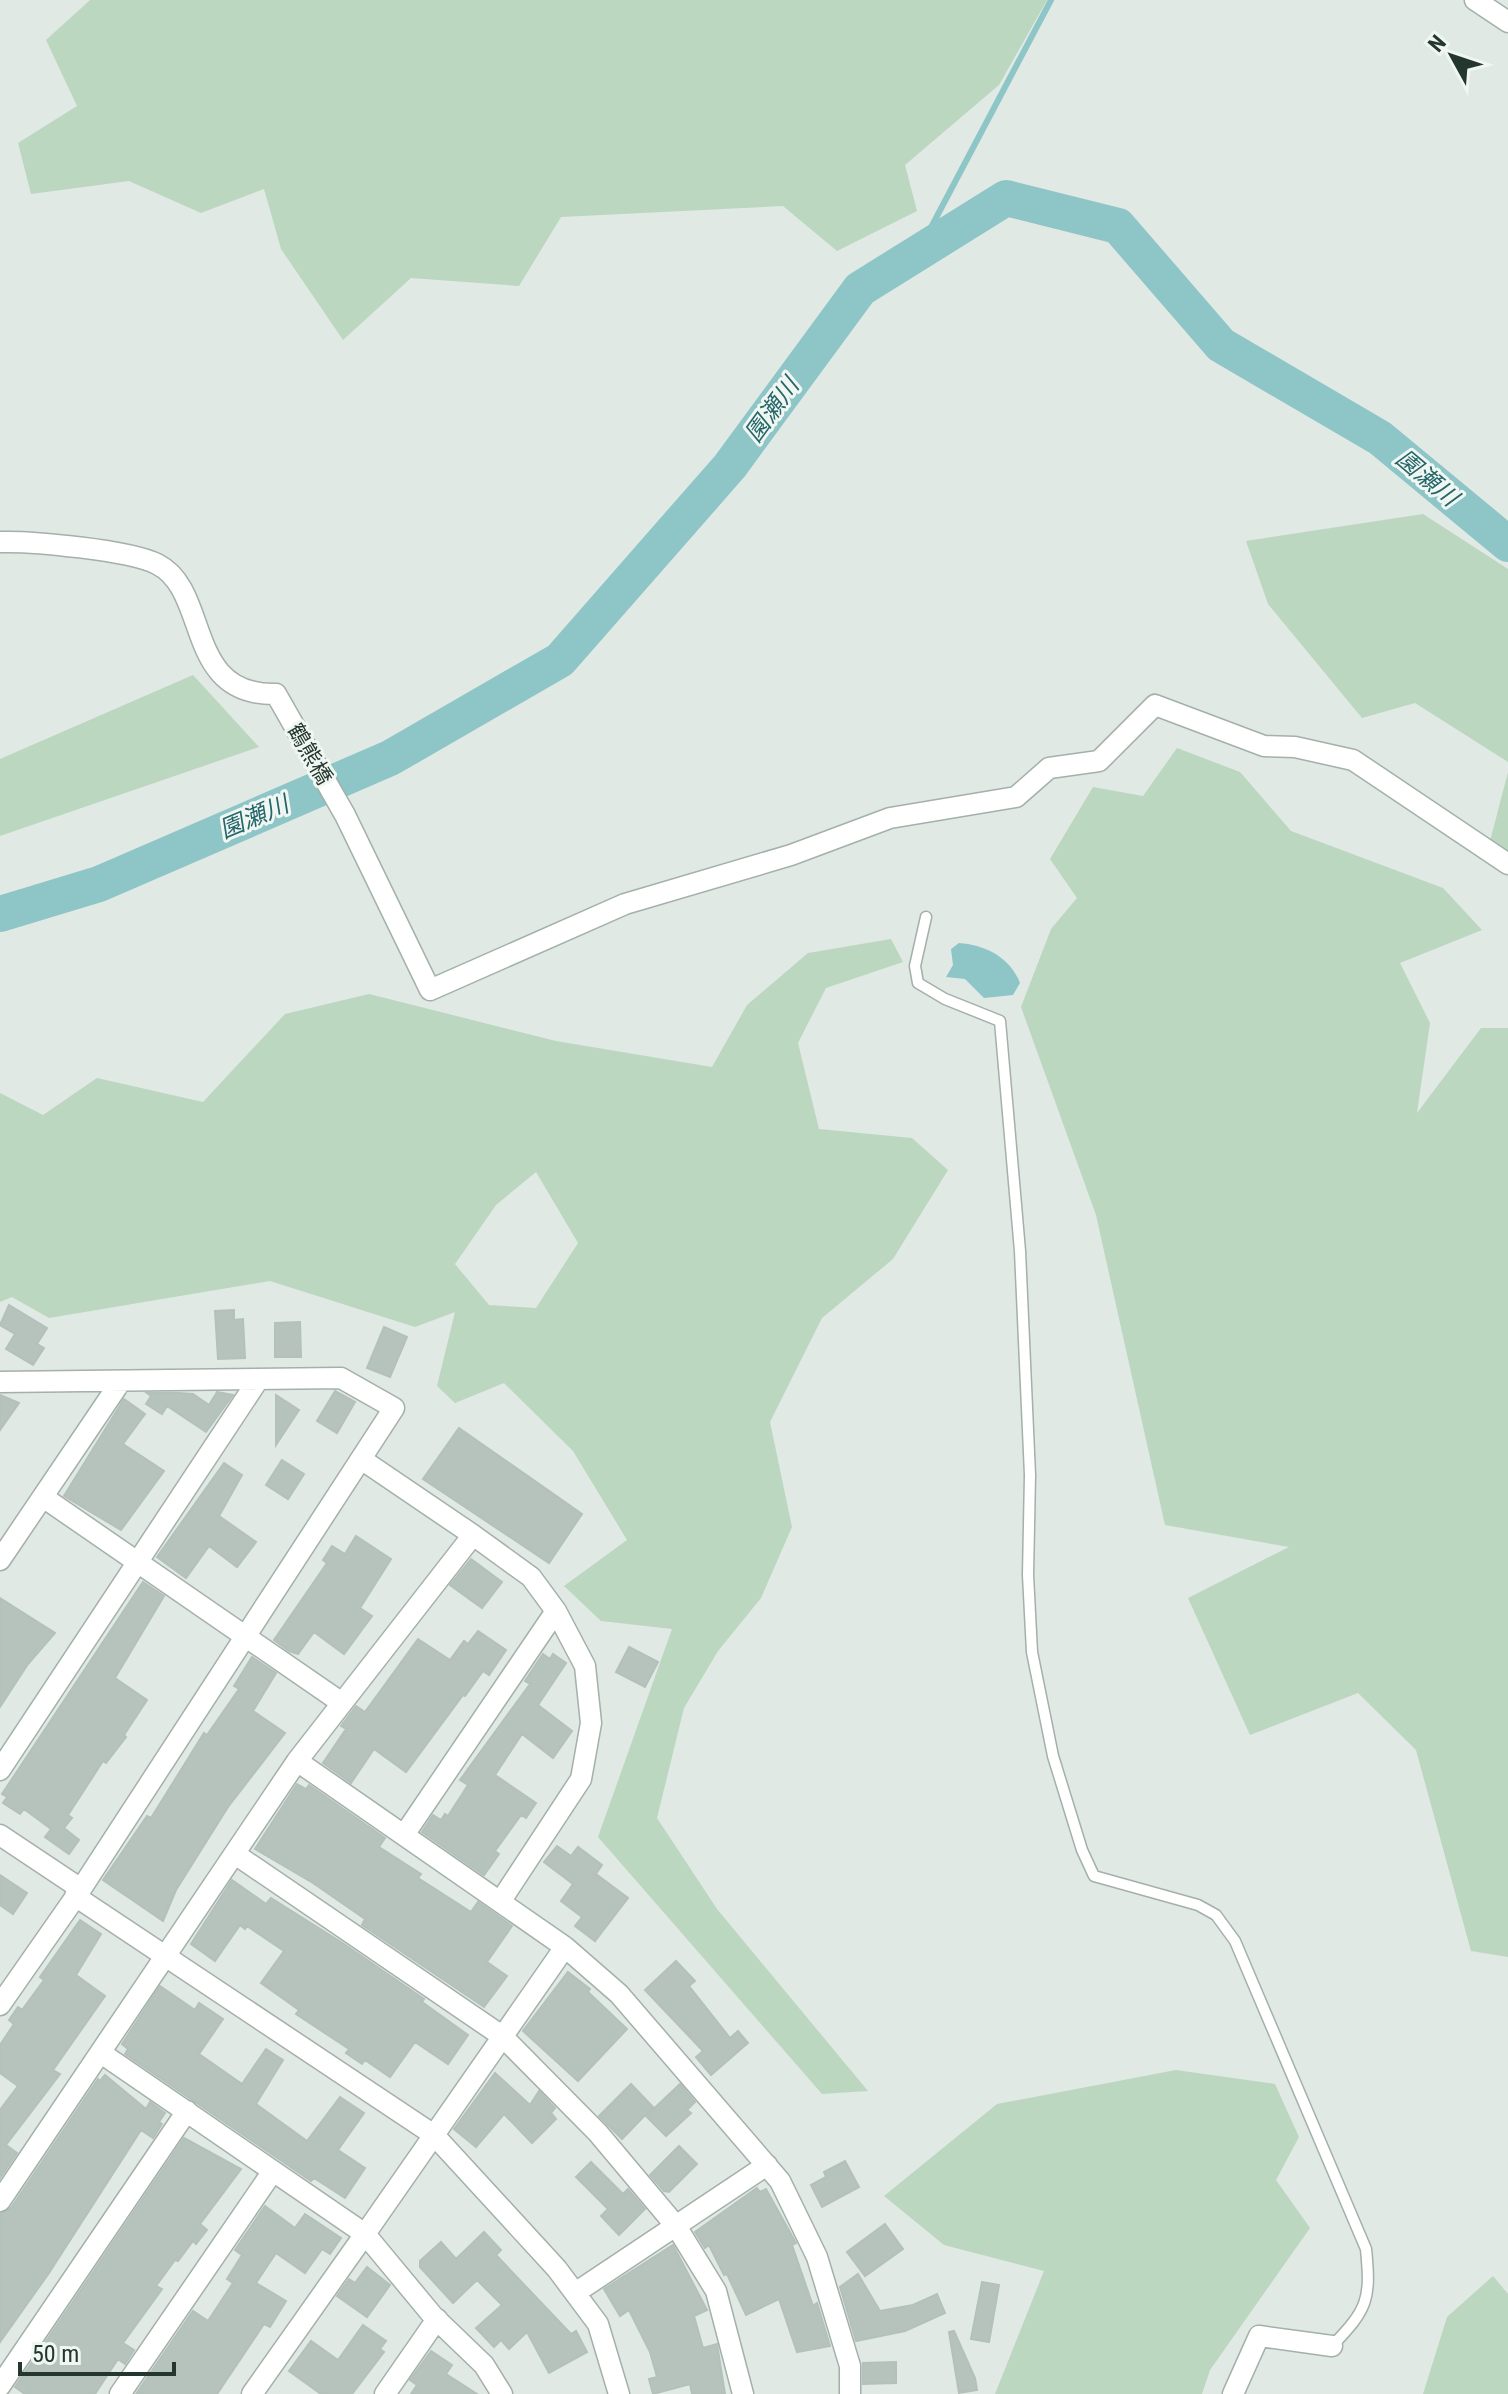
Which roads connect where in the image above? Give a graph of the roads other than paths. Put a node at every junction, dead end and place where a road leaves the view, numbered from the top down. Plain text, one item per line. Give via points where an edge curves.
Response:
1 (1475, 0) edge
2 (1508, 22) edge
3 (0, 542) edge
4 (1508, 864) edge
5 (926, 917) dead end
6 (258, 1380) junction
7 (121, 1381) junction
8 (0, 1382) edge
9 (361, 1459) junction
10 (43, 1497) junction
11 (473, 1535) junction
12 (0, 1560) edge
13 (140, 1563) junction
14 (556, 1611) junction
15 (246, 1635) junction
16 (342, 1703) junction
17 (297, 1761) junction
18 (0, 1770) edge
19 (0, 1835) edge
20 (404, 1835) junction
21 (235, 1854) junction
22 (78, 1892) junction
23 (500, 1902) junction
24 (565, 1947) junction
25 (167, 1957) junction
26 (0, 2005) edge
27 (502, 2036) junction
28 (101, 2053) junction
29 (187, 2111) junction
30 (434, 2135) junction
31 (767, 2165) junction
32 (273, 2171) junction
33 (0, 2201) edge
34 (676, 2226) junction
35 (365, 2234) junction
36 (575, 2293) junction
37 (437, 2319) junction
38 (1332, 2346) joint
39 (0, 2386) edge
40 (120, 2394) edge
41 (252, 2394) edge
42 (385, 2394) edge
43 (502, 2394) edge
44 (619, 2394) edge
45 (743, 2394) edge
46 (850, 2394) edge
47 (1233, 2394) edge

1 - 2 street
3 - 4 street, 鶴熊橋 via 34,541 157,564 173,580 208,655 226,680 242,689 276,694 345,815 430,990 625,904 791,855 890,818 1016,797 1049,768 1099,761 1155,705 1264,746 1353,760
5 - 38 lane via 915,966 918,983 1000,1021 1020,1251 1032,1652 1053,1756 1094,1876 1198,1905 1216,1915 1235,1941 1366,2249 1371,2290 1352,2325
6 - 7 street
6 - 9 street via 341,1378 394,1408
6 - 13 street
7 - 8 street
7 - 10 street
9 - 11 street
9 - 15 street
10 - 12 street
10 - 13 street
11 - 14 street via 531,1577
11 - 16 street
13 - 15 street
13 - 18 street
14 - 20 street
14 - 23 street via 585,1666 591,1723 581,1779
15 - 16 street
15 - 22 street
16 - 17 street
17 - 20 street
17 - 21 street
19 - 22 street
20 - 23 street
21 - 25 street
21 - 27 street
22 - 25 street
22 - 26 street
23 - 24 street
24 - 27 street
24 - 31 street via 619,1994
25 - 28 street
25 - 30 street
27 - 30 street
27 - 34 street via 598,2133
28 - 29 street
28 - 33 street
29 - 32 street
29 - 39 street
30 - 35 street
30 - 36 street
31 - 34 street
31 - 46 street via 817,2257 850,2366
32 - 35 street
32 - 40 street
34 - 36 street
34 - 45 street via 716,2291
35 - 37 street
35 - 41 street
36 - 44 street via 598,2324
37 - 42 street
37 - 43 street via 484,2365
38 - 47 street via 1259,2336

